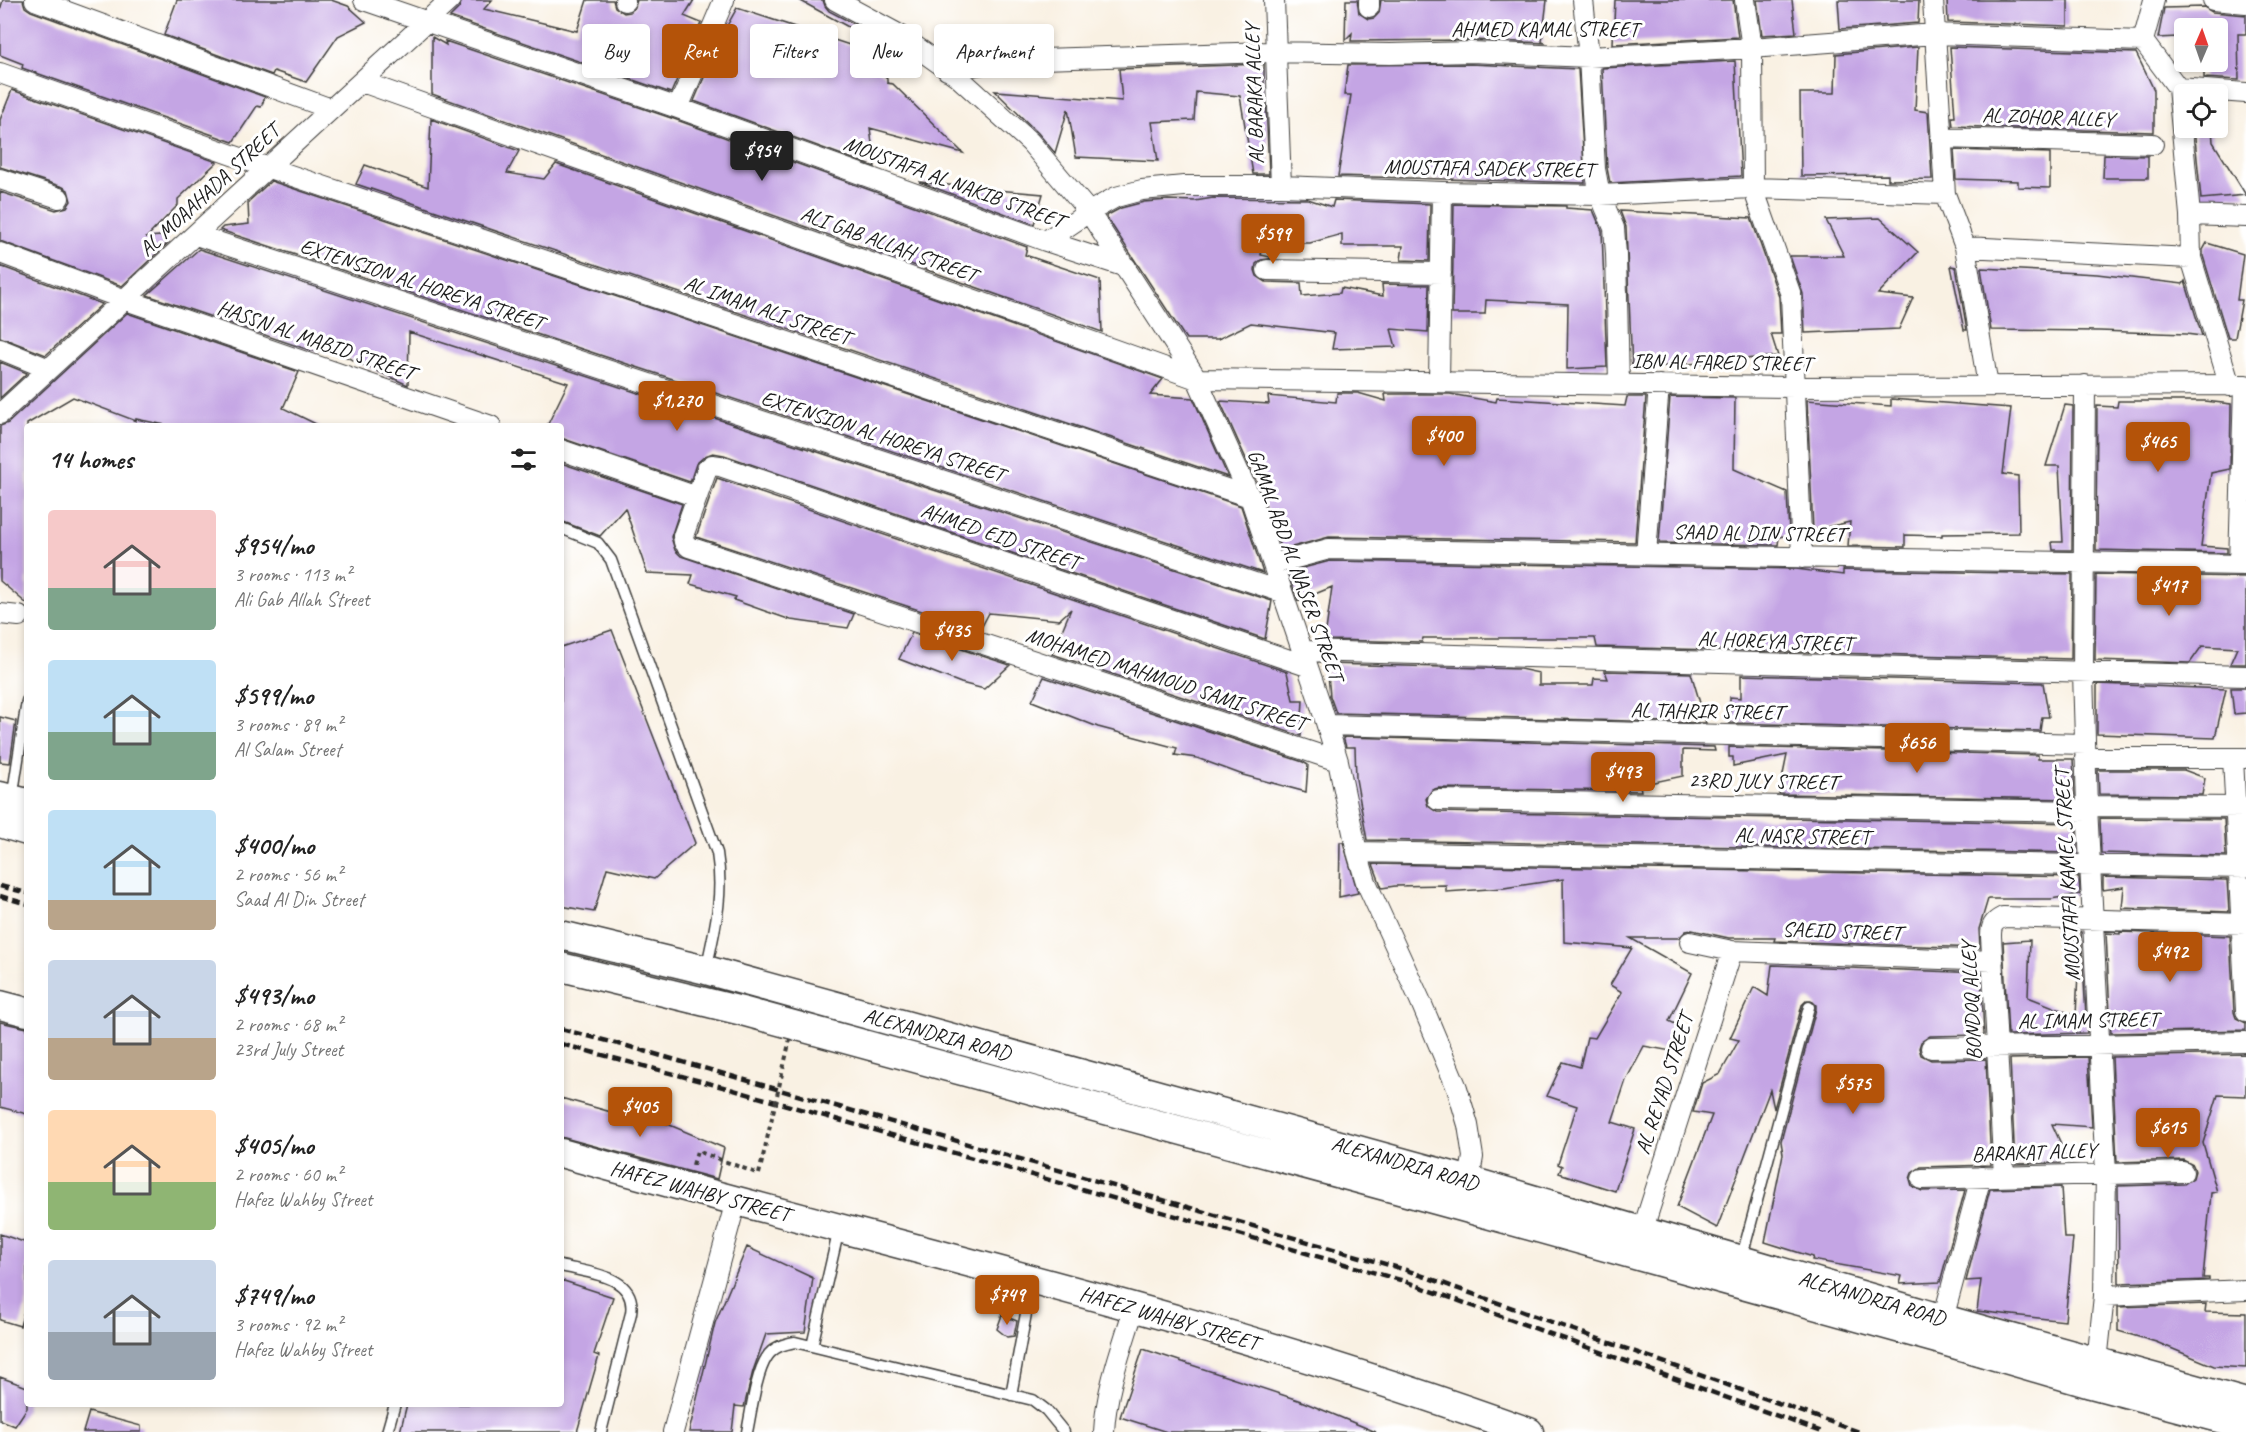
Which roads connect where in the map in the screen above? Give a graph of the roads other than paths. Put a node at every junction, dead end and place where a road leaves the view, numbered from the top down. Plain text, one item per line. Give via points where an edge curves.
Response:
1 (35, 0) edge
2 (364, 0) edge
3 (450, 0) edge
4 (724, 0) edge
5 (835, 0) edge
6 (1274, 0) edge
7 (1583, 0) edge
8 (1745, 0) edge
9 (1932, 0) edge
10 (2154, 0) edge
11 (2213, 0) edge
12 (2246, 3) edge
13 (427, 22) junction
14 (1934, 34) junction
15 (2143, 41) junction
16 (1752, 48) junction
17 (1276, 52) junction
18 (1589, 57) junction
19 (1054, 59) edge
20 (934, 60) edge
21 (0, 73) edge
22 (957, 78) edge
23 (362, 82) junction
24 (2175, 84) edge
25 (2228, 92) edge
26 (2246, 93) edge
27 (678, 108) junction
28 (331, 109) junction
29 (1941, 138) junction
30 (2183, 138) edge
31 (2153, 144) dead end
32 (269, 168) junction
33 (0, 179) edge
34 (1281, 186) junction
35 (1754, 188) junction
36 (1442, 192) junction
37 (1946, 194) junction
38 (1600, 195) junction
39 (59, 198) dead end
40 (1089, 212) junction
41 (2190, 215) junction
42 (2246, 218) edge
43 (196, 235) junction
44 (1046, 240) junction
45 (1965, 247) junction
46 (0, 253) edge
47 (2191, 258) junction
48 (1126, 267) junction
49 (1268, 270) dead end
50 (1441, 273) junction
51 (126, 300) junction
52 (0, 349) edge
53 (49, 369) junction
54 (1197, 379) junction
55 (1439, 382) junction
56 (1619, 384) junction
57 (1659, 385) junction
58 (2085, 385) junction
59 (2240, 385) edge
60 (1988, 386) junction
61 (1795, 387) junction
62 (0, 414) edge
63 (483, 423) edge
64 (564, 451) edge
65 (697, 497) junction
66 (1250, 497) junction
67 (564, 529) edge
68 (1646, 554) junction
69 (1802, 558) junction
70 (1273, 564) junction
71 (2083, 564) junction
72 (2242, 565) edge
73 (1282, 592) junction
74 (1305, 658) junction
75 (2083, 673) junction
76 (2246, 676) edge
77 (24, 720) edge
78 (1327, 725) junction
79 (2085, 751) junction
80 (2239, 758) edge
81 (1338, 761) junction
82 (1438, 800) dead end
83 (10, 806) edge
84 (2240, 807) edge
85 (2087, 809) junction
86 (24, 827) edge
87 (1357, 852) junction
88 (2090, 865) junction
89 (2242, 868) edge
90 (2092, 920) junction
91 (2244, 924) edge
92 (564, 935) edge
93 (1690, 942) dead end
94 (1732, 951) junction
95 (1993, 961) junction
96 (564, 967) edge
97 (705, 970) junction
98 (0, 1005) edge
99 (1809, 1007) dead end
100 (24, 1011) edge
101 (2246, 1011) edge
102 (2246, 1042) edge
103 (2099, 1044) junction
104 (1997, 1046) junction
105 (1931, 1048) dead end
106 (564, 1157) edge
107 (2183, 1172) dead end
108 (2106, 1174) junction
109 (1981, 1177) junction
110 (2004, 1177) junction
111 (1922, 1179) dead end
112 (1466, 1194) junction
113 (736, 1201) junction
114 (839, 1228) junction
115 (1642, 1232) junction
116 (1741, 1261) junction
117 (564, 1267) edge
118 (1032, 1281) junction
119 (2246, 1290) edge
120 (2104, 1296) junction
121 (1134, 1308) junction
122 (1943, 1319) junction
123 (812, 1346) junction
124 (2097, 1362) junction
125 (1011, 1395) junction
126 (2246, 1403) edge
127 (394, 1407) edge
128 (2246, 1425) edge
129 (387, 1432) edge
130 (602, 1432) edge
131 (673, 1432) edge
132 (747, 1432) edge
133 (1064, 1432) edge
134 (1104, 1432) edge
135 (1529, 1432) edge

1 - 28 street
2 - 13 street, MOUSTAFA AL NAKIB STREET
3 - 13 street, AL MOAAHADA STREET
4 - 27 street
5 - 20 street, GAMAL ABD AL NASER STREET via 898,34
6 - 17 street, AL BARAKA ALLEY
7 - 18 street
8 - 16 street
9 - 14 street
10 - 15 street
11 - 12 street
13 - 23 street, AL MOAAHADA STREET
13 - 27 street, MOUSTAFA AL NAKIB STREET
14 - 15 street, AHMED KAMAL STREET
14 - 16 street, AHMED KAMAL STREET
14 - 29 street
15 - 24 street
16 - 18 street, AHMED KAMAL STREET
16 - 35 street
17 - 18 street, AHMED KAMAL STREET via 1471,52
17 - 19 street, AHMED KAMAL STREET
17 - 34 street, AL BARAKA ALLEY
18 - 38 street
21 - 32 street, AL IMAM ALI STREET
22 - 40 street, GAMAL ABD AL NASER STREET via 1030,142
23 - 28 street, AL MOAAHADA STREET
23 - 54 street, ALI GAB ALLAH STREET
25 - 26 street
27 - 44 street, MOUSTAFA AL NAKIB STREET
28 - 32 street, AL MOAAHADA STREET
29 - 31 street, AL ZOHOR ALLEY
29 - 37 street
30 - 41 street
32 - 43 street, AL MOAAHADA STREET
32 - 66 street, AL IMAM ALI STREET
33 - 39 street
34 - 36 street, MOUSTAFA SADEK STREET
34 - 40 street, MOUSTAFA SADEK STREET via 1142,189 1116,197
35 - 37 street, MOUSTAFA SADEK STREET
35 - 38 street, MOUSTAFA SADEK STREET
35 - 61 street via 1791,295
36 - 38 street, MOUSTAFA SADEK STREET
36 - 50 street
37 - 45 street
38 - 56 street via 1614,228
40 - 44 street, MOUSTAFA SADEK STREET
40 - 48 street, GAMAL ABD AL NASER STREET
41 - 42 street
41 - 47 street
43 - 51 street, AL MOAAHADA STREET
43 - 73 street, EXTENSION AL HOREYA STREET
44 - 48 street, MOUSTAFA AL NAKIB STREET
45 - 47 street
45 - 60 street
46 - 51 street, HASSN AL MABID STREET
47 - 59 street
48 - 54 street, GAMAL ABD AL NASER STREET
49 - 50 street
50 - 55 street
51 - 53 street, AL MOAAHADA STREET
51 - 63 street, HASSN AL MABID STREET
52 - 53 street
53 - 62 street, AL MOAAHADA STREET
54 - 55 street, IBN AL FARED STREET
54 - 66 street, GAMAL ABD AL NASER STREET
55 - 56 street, IBN AL FARED STREET
56 - 57 street, IBN AL FARED STREET
57 - 61 street, IBN AL FARED STREET
57 - 68 street
58 - 59 street, IBN AL FARED STREET
58 - 60 street, IBN AL FARED STREET
58 - 71 street, MOUSTAFA KAMEL STREET
59 - 72 street
60 - 61 street, IBN AL FARED STREET
61 - 69 street
64 - 65 street
65 - 74 street, AHMED EID STREET via 707,469 720,466
65 - 81 street, MOHAMED MAHMOUD SAMI STREET via 683,536 689,547
66 - 70 street, GAMAL ABD AL NASER STREET
67 - 97 lane via 598,543 611,560 717,853 719,910
68 - 69 street, SAAD AL DIN STREET
68 - 70 street, SAAD AL DIN STREET via 1329,549
69 - 71 street, SAAD AL DIN STREET
70 - 73 street, GAMAL ABD AL NASER STREET
71 - 72 street, SAAD AL DIN STREET
71 - 75 street, MOUSTAFA KAMEL STREET
73 - 74 street, GAMAL ABD AL NASER STREET
74 - 75 street, AL HOREYA STREET
74 - 78 street, GAMAL ABD AL NASER STREET
75 - 76 street, AL HOREYA STREET
75 - 79 street, MOUSTAFA KAMEL STREET
77 - 83 lane
78 - 79 street, AL TAHRIR STREET
78 - 81 street, GAMAL ABD AL NASER STREET
79 - 80 street, AL TAHRIR STREET
79 - 85 street, MOUSTAFA KAMEL STREET
80 - 84 street
81 - 87 street, GAMAL ABD AL NASER STREET
82 - 85 street, 23RD JULY STREET
83 - 86 main road
84 - 85 street, 23RD JULY STREET
84 - 89 street
85 - 88 street, MOUSTAFA KAMEL STREET
87 - 88 street, AL NASR STREET
87 - 112 street, GAMAL ABD AL NASER STREET via 1366,882 1457,1088 1473,1157
88 - 89 street, AL NASR STREET
88 - 90 street, MOUSTAFA KAMEL STREET
89 - 91 street
90 - 91 street
90 - 95 street, BONDOQ ALLEY via 2003,917 1991,927
90 - 103 street, MOUSTAFA KAMEL STREET
91 - 101 street
92 - 97 main road, ALEXANDRIA ROAD
93 - 94 street, SAEID STREET
94 - 95 street, SAEID STREET
94 - 115 street, AL REYAD STREET
95 - 104 street, BONDOQ ALLEY
96 - 112 main road, ALEXANDRIA ROAD
97 - 112 main road, ALEXANDRIA ROAD
98 - 100 main road
99 - 116 lane
102 - 103 street, AL IMAM STREET
103 - 104 street, AL IMAM STREET
103 - 108 street, MOUSTAFA KAMEL STREET
104 - 105 street, AL IMAM STREET
104 - 110 street, BONDOQ ALLEY
106 - 113 main road, HAFEZ WAHBY STREET
107 - 108 street, BARAKAT ALLEY
108 - 110 street, BARAKAT ALLEY
108 - 120 street, MOUSTAFA KAMEL STREET
109 - 110 street, BARAKAT ALLEY
109 - 111 street, BARAKAT ALLEY
109 - 122 street
112 - 115 main road, ALEXANDRIA ROAD
112 - 128 main road, ALEXANDRIA ROAD via 1937,1339
113 - 114 main road, HAFEZ WAHBY STREET
113 - 131 street
114 - 118 main road, HAFEZ WAHBY STREET
114 - 123 lane
115 - 116 main road, ALEXANDRIA ROAD
116 - 122 main road, ALEXANDRIA ROAD
117 - 130 lane via 617,1281 631,1296 631,1313
118 - 121 main road, HAFEZ WAHBY STREET
118 - 125 lane
119 - 120 street
120 - 124 street, MOUSTAFA KAMEL STREET
121 - 134 street via 1105,1411
121 - 135 main road, HAFEZ WAHBY STREET via 1298,1354
122 - 124 main road, ALEXANDRIA ROAD
123 - 125 lane
123 - 132 lane via 795,1342 779,1346 767,1357
124 - 126 main road, ALEXANDRIA ROAD
125 - 133 lane via 1033,1400 1047,1410
127 - 129 lane

